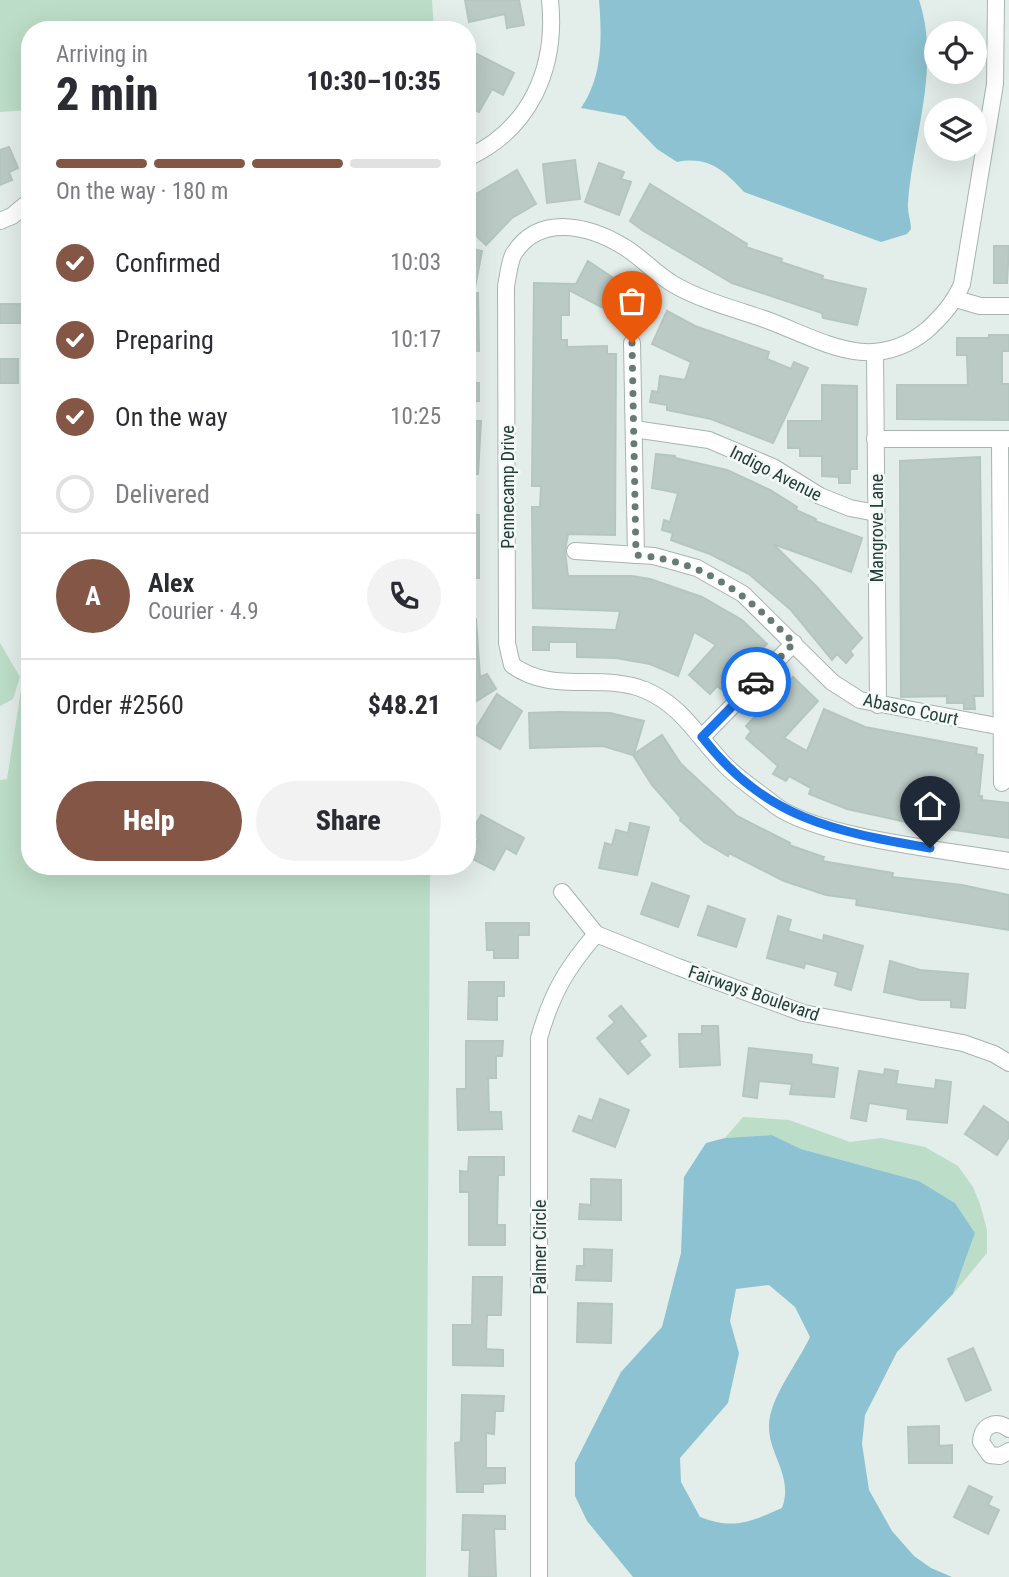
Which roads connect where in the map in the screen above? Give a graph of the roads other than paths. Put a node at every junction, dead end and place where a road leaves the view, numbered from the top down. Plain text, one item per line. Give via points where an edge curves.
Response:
1 (550, 0) edge
2 (996, 0) edge
3 (476, 153) edge
4 (21, 208) edge
5 (0, 220) edge
6 (956, 299) junction
7 (1009, 306) edge
8 (632, 343) dead end
9 (875, 352) junction
10 (634, 429) junction
11 (875, 439) junction
12 (1004, 439) edge
13 (876, 513) junction
14 (575, 551) dead end
15 (636, 555) junction
16 (794, 643) junction
17 (878, 705) junction
18 (1002, 727) junction
19 (702, 737) junction
20 (1002, 783) dead end
21 (1009, 861) edge
22 (562, 892) dead end
23 (596, 934) junction
24 (1009, 1063) edge
25 (1009, 1429) edge
26 (1009, 1451) edge
27 (539, 1577) edge

1 - 3 street via 552,43 534,100 505,135
2 - 6 street, Pennecamp Drive via 995,85
4 - 5 street
6 - 7 street via 980,306
6 - 9 street, Pennecamp Drive via 916,338
8 - 10 street
9 - 11 street, Mangrove Lane
9 - 19 street, Pennecamp Drive via 822,345 797,331 706,299 673,284 626,248 590,231 567,225 548,228 527,239 512,257 506,286 507,643 512,665 547,682 622,683 643,690 664,699
10 - 13 street, Indigo Avenue via 709,440 774,467 820,496
10 - 15 street
11 - 12 street
11 - 13 street, Mangrove Lane
12 - 18 street
13 - 17 street, Mangrove Lane
14 - 15 street, Abasco Court
15 - 16 street, Abasco Court via 697,568 743,594
16 - 17 street, Abasco Court via 832,682 860,700
16 - 19 street
17 - 18 street, Abasco Court
18 - 20 street
19 - 21 street, Pennecamp Drive via 727,766 780,808 851,834
22 - 23 street
23 - 24 street, Fairways Boulevard via 803,1013 963,1043
23 - 27 street, Palmer Circle via 565,970 539,1038
25 - 26 street via 992,1424 983,1431 981,1442 990,1455

